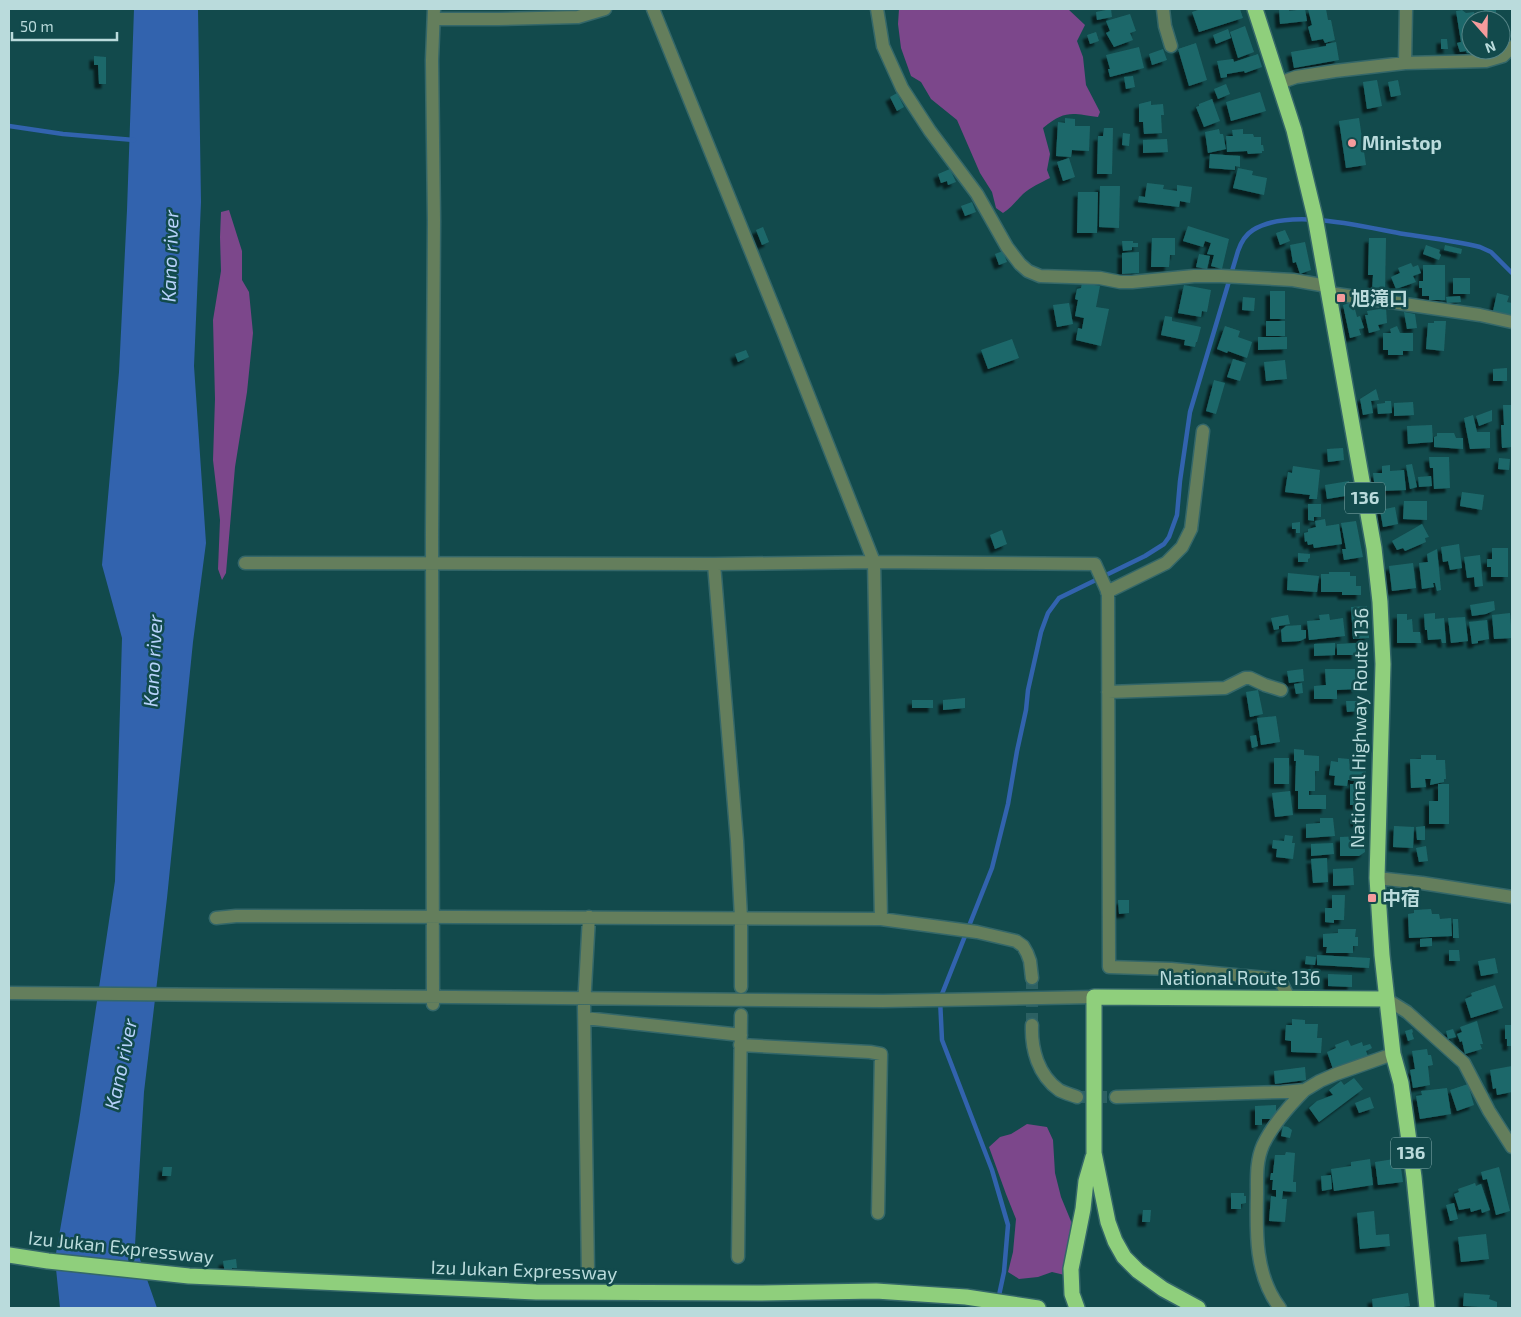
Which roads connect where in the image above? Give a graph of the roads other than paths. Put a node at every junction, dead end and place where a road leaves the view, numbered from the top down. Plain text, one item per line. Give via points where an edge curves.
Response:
1 (604, 9) edge
2 (653, 9) edge
3 (877, 9) edge
4 (1163, 9) edge
5 (1255, 9) edge
6 (1406, 9) edge
7 (434, 14) edge
8 (1171, 46) dead end
9 (1512, 47) edge
10 (1405, 63) junction
11 (1279, 84) junction
12 (1328, 289) junction
13 (1512, 322) edge
14 (1203, 431) dead end
15 (874, 562) junction
16 (245, 563) dead end
17 (433, 564) junction
18 (714, 564) junction
19 (1107, 590) junction
20 (1281, 690) dead end
21 (1108, 692) junction
22 (1377, 878) junction
23 (1512, 897) edge
24 (432, 916) junction
25 (589, 917) junction
26 (216, 918) dead end
27 (742, 918) junction
28 (881, 919) junction
29 (1032, 978) tunnel mouth
30 (741, 986) dead end
31 (9, 993) edge
32 (1094, 997) junction
33 (1289, 998) junction
34 (586, 999) junction
35 (1386, 999) junction
36 (433, 1001) junction
37 (741, 1015) dead end
38 (585, 1018) junction
39 (1032, 1025) tunnel mouth
40 (740, 1040) junction
41 (1393, 1054) junction
42 (1305, 1090) junction
43 (1077, 1097) tunnel mouth
44 (1116, 1097) tunnel mouth
45 (1512, 1147) edge
46 (1094, 1153) junction
47 (878, 1213) dead end
48 (9, 1255) edge
49 (738, 1257) dead end
50 (588, 1273) dead end
51 (1038, 1308) edge
52 (1077, 1308) edge
53 (1198, 1308) edge
54 (1280, 1308) edge
55 (1427, 1308) edge

1 - 7 street via 578,16 498,19
2 - 15 street
3 - 12 street via 883,46 902,88 977,194 1007,247 1028,271 1040,276 1120,282 1194,276 1293,280
4 - 8 street
5 - 11 highway, National Highway Route 136 / 136
6 - 10 street
7 - 17 street
9 - 10 street via 1503,56 1486,61
10 - 11 street via 1296,77
11 - 12 highway, National Highway Route 136 / 136 via 1305,172
12 - 13 street
12 - 22 highway, National Highway Route 136 / 136 via 1374,548 1380,602 1383,664
14 - 19 street via 1191,529 1182,547 1166,563
15 - 18 street
15 - 19 street via 1091,563 1097,566
15 - 28 street
16 - 17 street
17 - 18 street
17 - 24 street
18 - 27 street
19 - 21 street
20 - 21 street via 1245,678 1225,688
21 - 33 street via 1109,967 1171,968 1277,979
22 - 23 street
22 - 35 highway, National Highway Route 136 / 136
24 - 25 street
24 - 26 street
24 - 36 street
25 - 27 street
25 - 34 street
27 - 28 street
27 - 30 street
28 - 29 street via 977,932 1016,941 1027,953
31 - 36 street
32 - 33 highway, National Route 136
32 - 34 street via 883,1001
32 - 46 highway
33 - 35 highway, National Route 136
34 - 36 street
34 - 38 street
35 - 41 highway, National Highway Route 136 / 136
35 - 45 street via 1407,1012 1464,1063
37 - 40 street
38 - 40 street
38 - 50 street
39 - 43 street via 1033,1052 1046,1076 1060,1091
40 - 47 street via 881,1054
40 - 49 street
41 - 42 street via 1320,1080
41 - 55 highway, National Highway Route 136 / 136 via 1401,1083 1414,1177
42 - 44 street
42 - 54 street via 1272,1129 1257,1162 1256,1228 1260,1265 1271,1297
46 - 52 highway via 1071,1269 1072,1294
46 - 53 highway via 1108,1222 1124,1257 1150,1280
48 - 51 highway, Izu Jukan Expressway via 189,1276 536,1292 876,1291 966,1297

